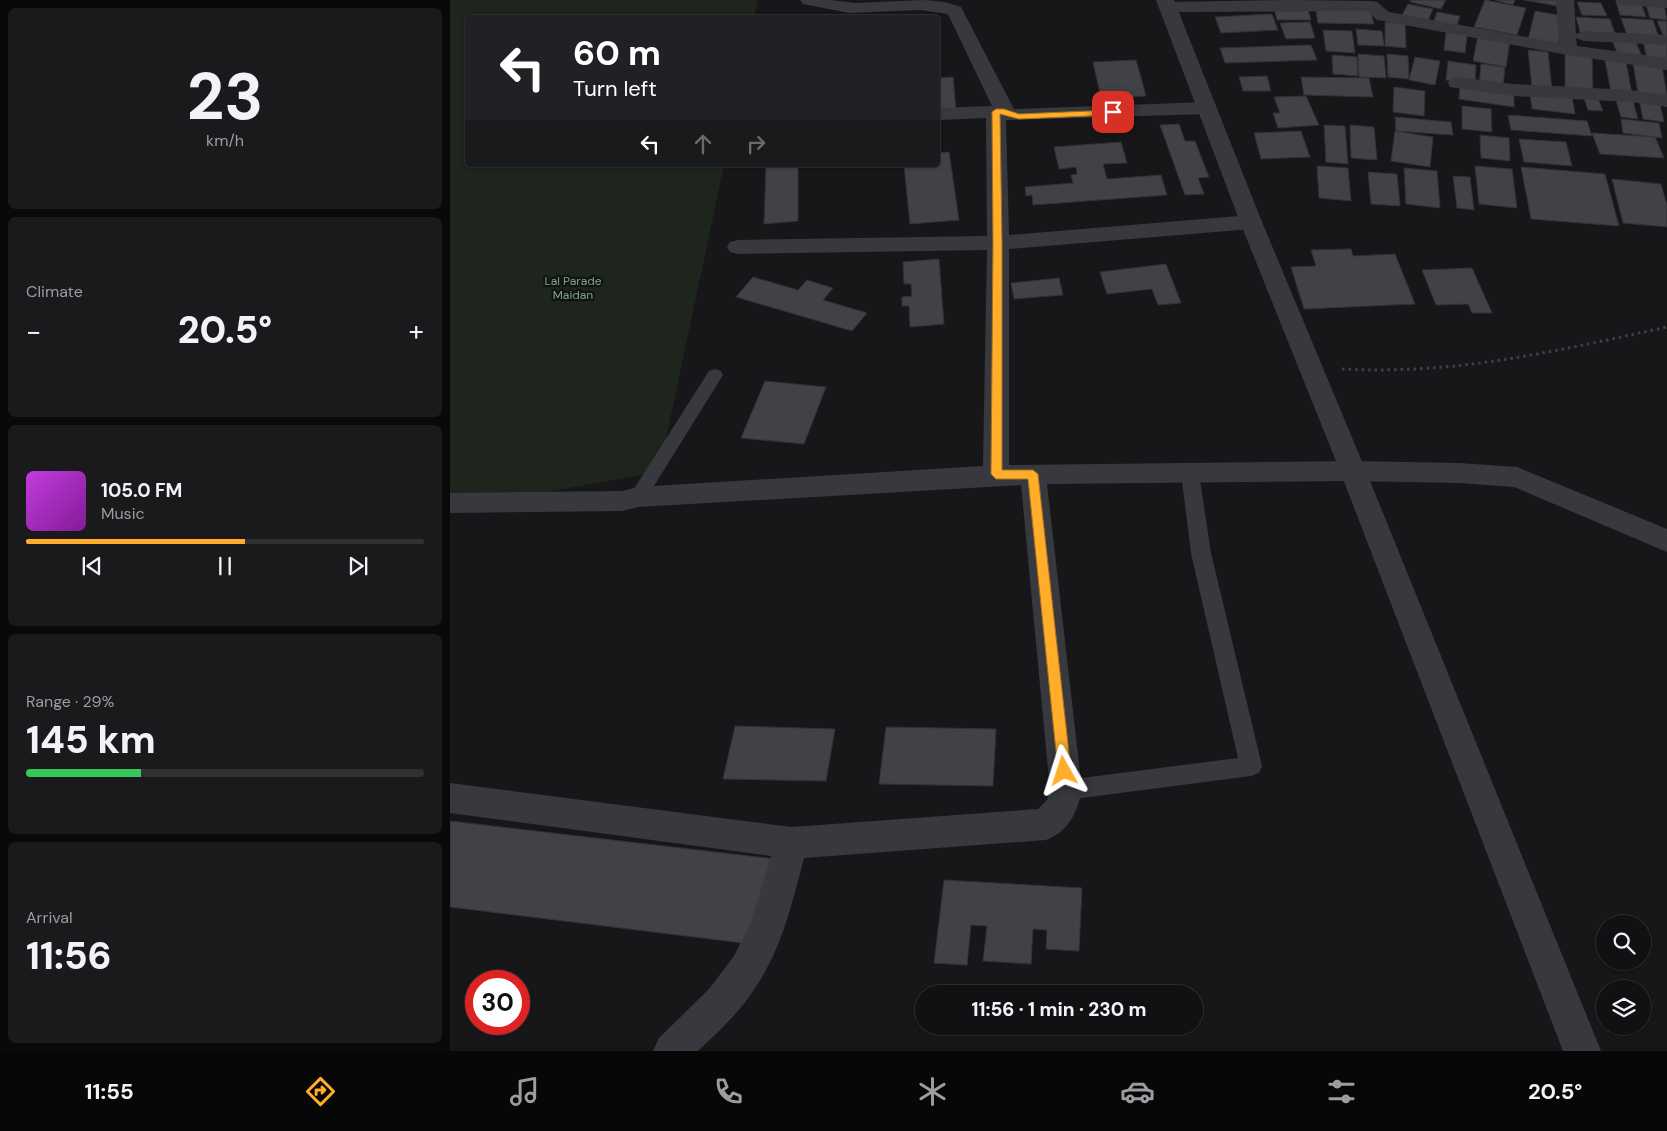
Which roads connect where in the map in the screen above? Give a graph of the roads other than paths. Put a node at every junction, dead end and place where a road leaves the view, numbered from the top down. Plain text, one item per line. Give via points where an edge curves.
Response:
1 (1565, 0) edge
2 (1624, 0) edge
3 (1667, 3) edge
4 (1167, 4) edge
5 (819, 7) edge
6 (1667, 40) edge
7 (1568, 43) junction
8 (1667, 64) edge
9 (1457, 84) dead end
10 (1667, 101) edge
11 (1207, 108) junction
12 (1000, 112) junction
13 (940, 114) edge
14 (1251, 222) junction
15 (998, 243) junction
16 (738, 247) dead end
17 (715, 375) dead end
18 (1353, 471) junction
19 (1190, 473) junction
20 (996, 474) junction
21 (1033, 474) junction
22 (638, 497) junction
23 (450, 504) edge
24 (1667, 541) edge
25 (1066, 790) junction
26 (450, 798) edge
27 (792, 843) junction
28 (672, 1051) edge
29 (1582, 1051) edge

1 - 7 street
2 - 3 street
4 - 7 street via 1370,6 1383,16
4 - 11 street
5 - 12 street via 929,4 949,8 955,12
6 - 7 street
7 - 8 street
9 - 10 street
11 - 12 street via 1019,116
11 - 14 street
12 - 13 street
12 - 15 street
14 - 15 street
14 - 18 street
15 - 16 street
15 - 20 street
17 - 22 lane
18 - 19 street
18 - 24 street via 1517,477
18 - 29 street
19 - 21 street
19 - 25 lane via 1201,554 1251,766
20 - 21 street
20 - 22 street
21 - 25 street
22 - 23 street via 622,501
25 - 27 street via 1062,808 1046,824
26 - 27 street
27 - 28 street via 762,940 748,969 734,988

